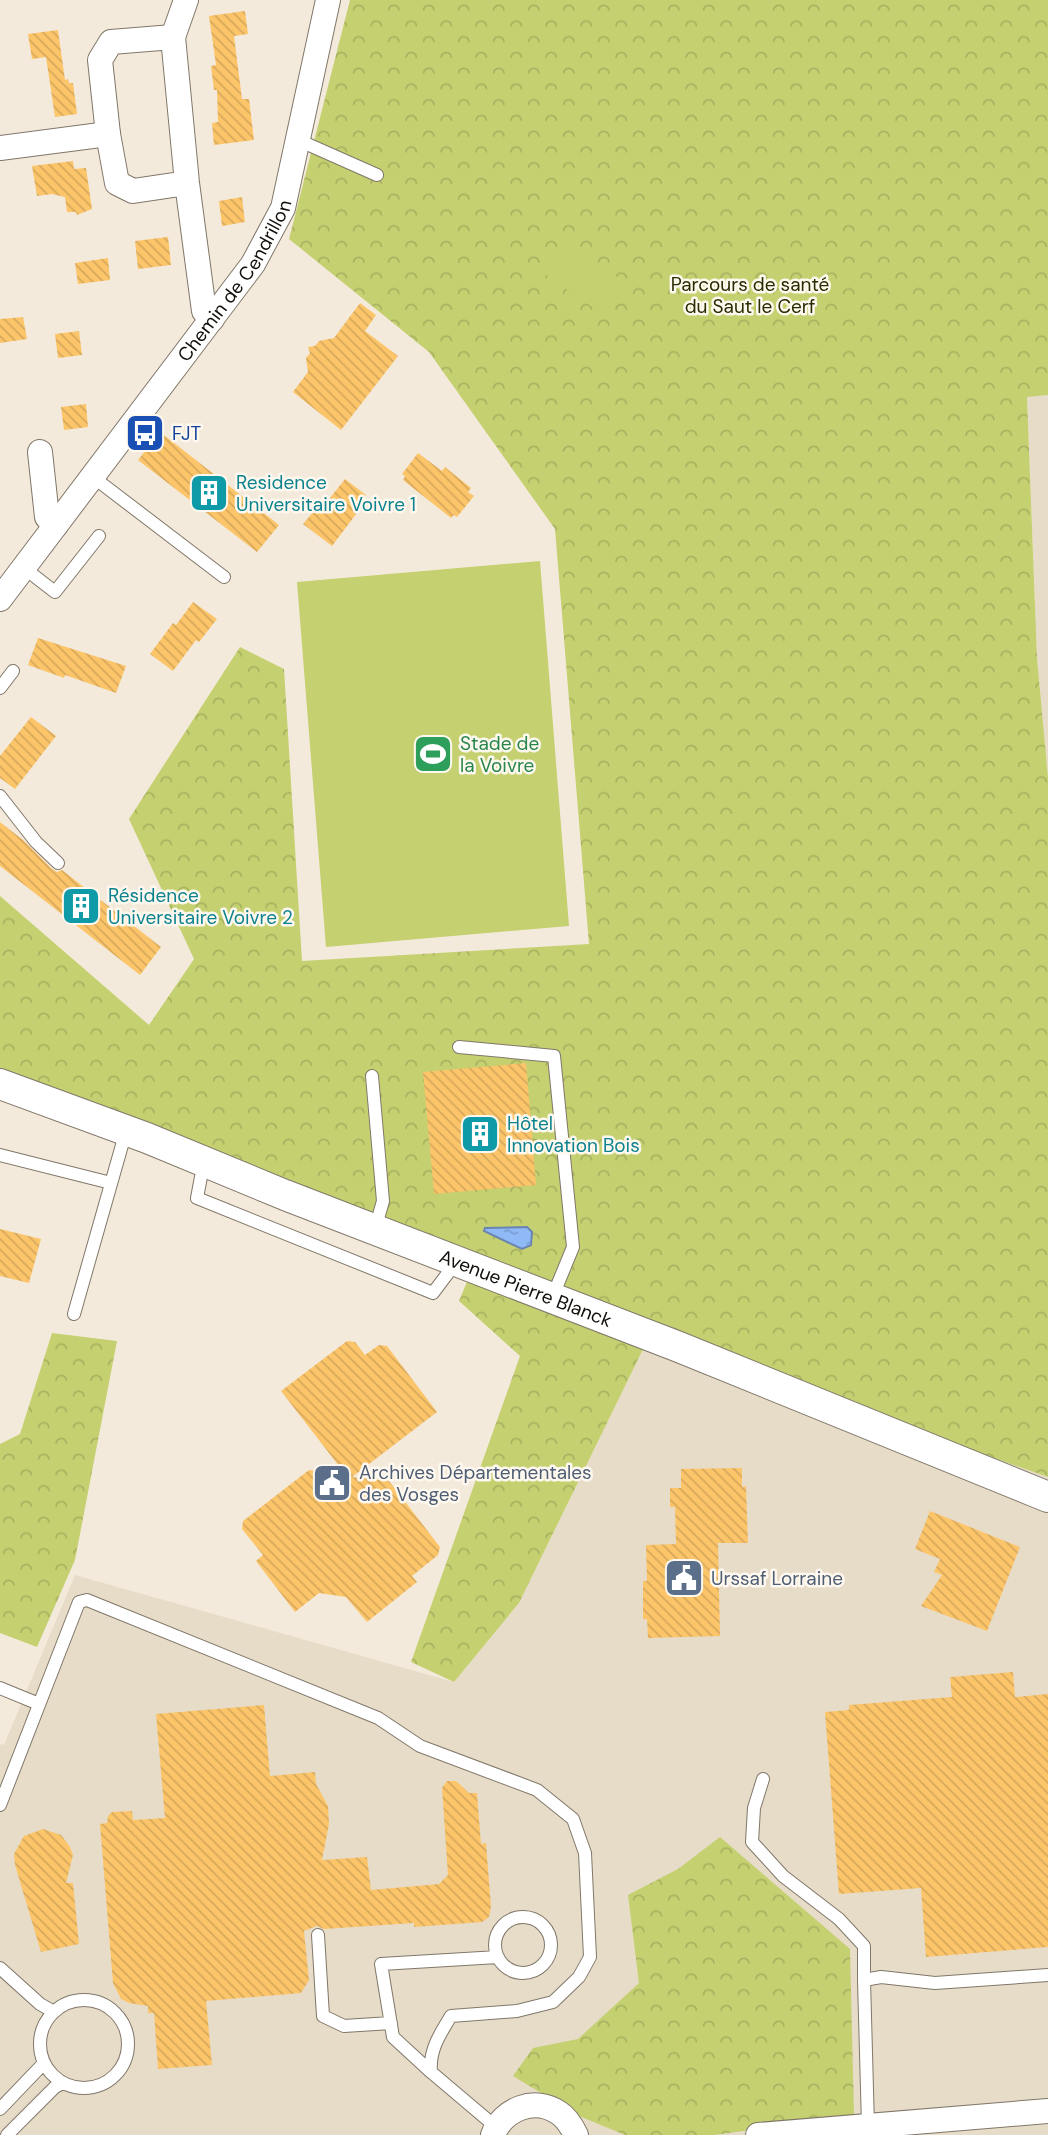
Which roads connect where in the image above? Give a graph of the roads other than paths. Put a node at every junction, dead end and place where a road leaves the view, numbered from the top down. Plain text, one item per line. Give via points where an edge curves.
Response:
1 (186, 0) edge
2 (328, 0) edge
3 (173, 37) junction
4 (108, 134) junction
5 (298, 140) junction
6 (0, 148) edge
7 (377, 175) dead end
8 (187, 183) junction
9 (212, 319) junction
10 (40, 452) dead end
11 (93, 477) junction
12 (56, 525) junction
13 (99, 536) dead end
14 (24, 568) junction
15 (224, 577) dead end
16 (0, 599) edge
17 (13, 671) dead end
18 (0, 688) edge
19 (0, 796) edge
20 (58, 863) dead end
21 (459, 1047) dead end
22 (372, 1076) dead end
23 (0, 1084) edge
24 (126, 1130) junction
25 (0, 1155) edge
26 (204, 1161) junction
27 (111, 1183) junction
28 (375, 1230) junction
29 (457, 1261) junction
30 (552, 1298) junction
31 (74, 1314) dead end
32 (1048, 1497) edge
33 (0, 1688) edge
34 (39, 1704) junction
35 (763, 1779) dead end
36 (0, 1805) edge
37 (318, 1935) dead end
38 (498, 1957) junction
39 (0, 1968) edge
40 (1048, 1975) edge
41 (864, 1980) junction
42 (54, 2012) junction
43 (391, 2023) junction
44 (44, 2063) junction
45 (431, 2072) junction
46 (63, 2084) junction
47 (0, 2109) edge
48 (1048, 2111) edge
49 (868, 2126) junction
50 (494, 2131) edge
51 (7, 2135) edge
52 (576, 2135) edge
53 (758, 2135) edge

1 - 3 street
2 - 5 street, Chemin de Cendrillon
3 - 4 street via 111,42 100,60
3 - 8 street
4 - 6 street
4 - 8 street via 117,183 133,191
5 - 7 lane
5 - 9 street, Chemin de Cendrillon via 284,208 253,264
8 - 9 street via 204,311
9 - 11 street, Chemin de Cendrillon
10 - 12 street via 47,517
11 - 12 street, Chemin de Cendrillon
11 - 15 lane
12 - 14 street, Chemin de Cendrillon
13 - 14 lane via 55,592
14 - 16 street, Chemin de Cendrillon
17 - 18 lane
19 - 20 lane
21 - 30 lane via 554,1056 573,1247
22 - 28 lane via 383,1201
23 - 24 street, Avenue Pierre Blanck
24 - 26 street, Avenue Pierre Blanck
24 - 27 lane
25 - 27 lane
26 - 28 street, Avenue Pierre Blanck
26 - 29 lane via 197,1198 433,1293
27 - 31 lane
28 - 29 street, Avenue Pierre Blanck
29 - 30 street, Avenue Pierre Blanck
30 - 32 street, Avenue Pierre Blanck
33 - 34 lane
34 - 36 lane
34 - 45 lane via 79,1602 87,1600 378,1718 420,1746 537,1790 573,1819 585,1853 590,1957 579,1977 553,2002 517,2011 451,2016 437,2039
35 - 41 lane via 754,1808 752,1842 864,1946
37 - 43 lane via 323,2015 344,2026
38 - 38 lane via 520,1973 538,1969 550,1955 547,1929 523,1917 506,1923 496,1939
38 - 43 lane via 381,1964
39 - 42 lane
40 - 41 lane via 935,1983 881,1977
41 - 49 lane
42 - 44 lane via 40,2036
42 - 46 lane via 79,2000 93,2001 117,2015 128,2040 122,2068 113,2078 88,2088
43 - 45 lane via 393,2036
44 - 46 lane
44 - 47 lane
45 - 50 lane
46 - 51 lane
48 - 49 street
49 - 53 street
50 - 52 street via 505,2116 532,2105 559,2113

